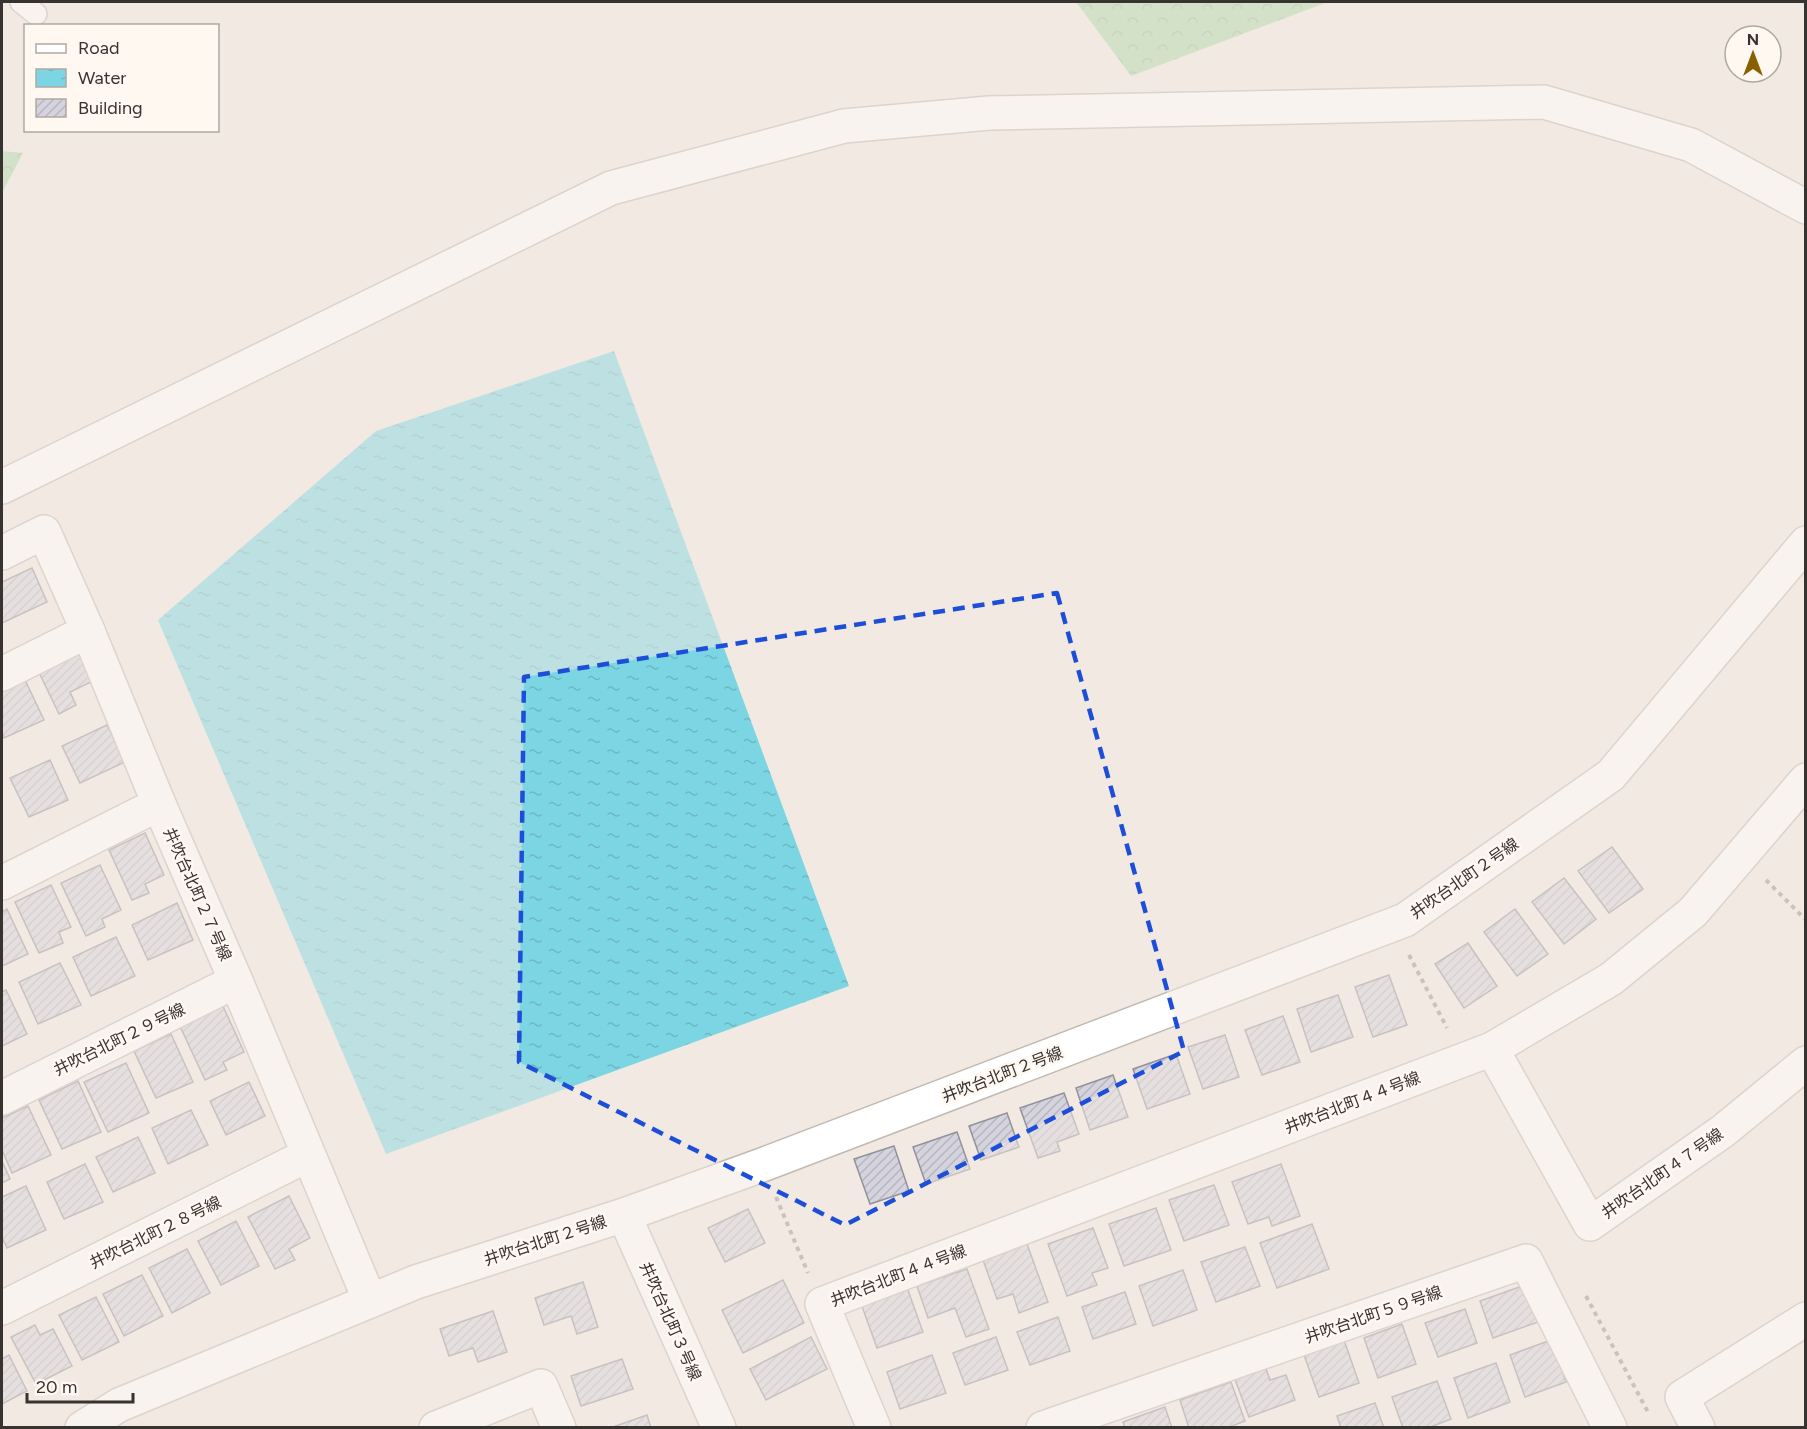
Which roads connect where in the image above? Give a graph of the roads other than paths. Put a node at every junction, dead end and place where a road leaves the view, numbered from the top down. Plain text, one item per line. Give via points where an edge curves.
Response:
1 (1806, 207) edge
2 (2, 487) edge
3 (1806, 543) edge
4 (2, 553) edge
5 (88, 631) junction
6 (2, 674) edge
7 (1806, 780) edge
8 (159, 804) junction
9 (2, 883) edge
10 (236, 981) junction
11 (1478, 1055) junction
12 (1806, 1063) edge
13 (2, 1098) edge
14 (308, 1155) junction
15 (624, 1215) junction
16 (369, 1301) junction
17 (2, 1308) edge
18 (1806, 1319) edge
19 (82, 1428) edge
20 (436, 1428) edge
21 (559, 1428) edge
22 (719, 1428) edge
23 (874, 1428) edge
24 (1043, 1428) edge
25 (1610, 1428) edge
26 (1698, 1428) edge

1 - 2 street via 1691,145 1544,102 989,113 844,126 611,188
3 - 15 street, 井吹台北町２号線 via 1611,775 1405,920
4 - 5 street, 井吹台北町２７号線 via 44,531
5 - 6 street
5 - 8 street, 井吹台北町２７号線
7 - 11 street, 井吹台北町４４号線 via 1693,912 1611,979
8 - 9 street
8 - 10 street, 井吹台北町２７号線
10 - 13 street, 井吹台北町２９号線
10 - 14 street, 井吹台北町２７号線
11 - 12 street, 井吹台北町４７号線 via 1590,1224 1723,1131
11 - 23 street, 井吹台北町４４号線 via 822,1304
14 - 16 street, 井吹台北町２７号線
14 - 17 street, 井吹台北町２８号線
15 - 16 street, 井吹台北町２号線
15 - 22 street, 井吹台北町３号線
16 - 19 street, 井吹台北町２号線 via 119,1405
18 - 26 street via 1682,1397
20 - 21 street via 541,1386
24 - 25 street, 井吹台北町５９号線 via 1526,1261

